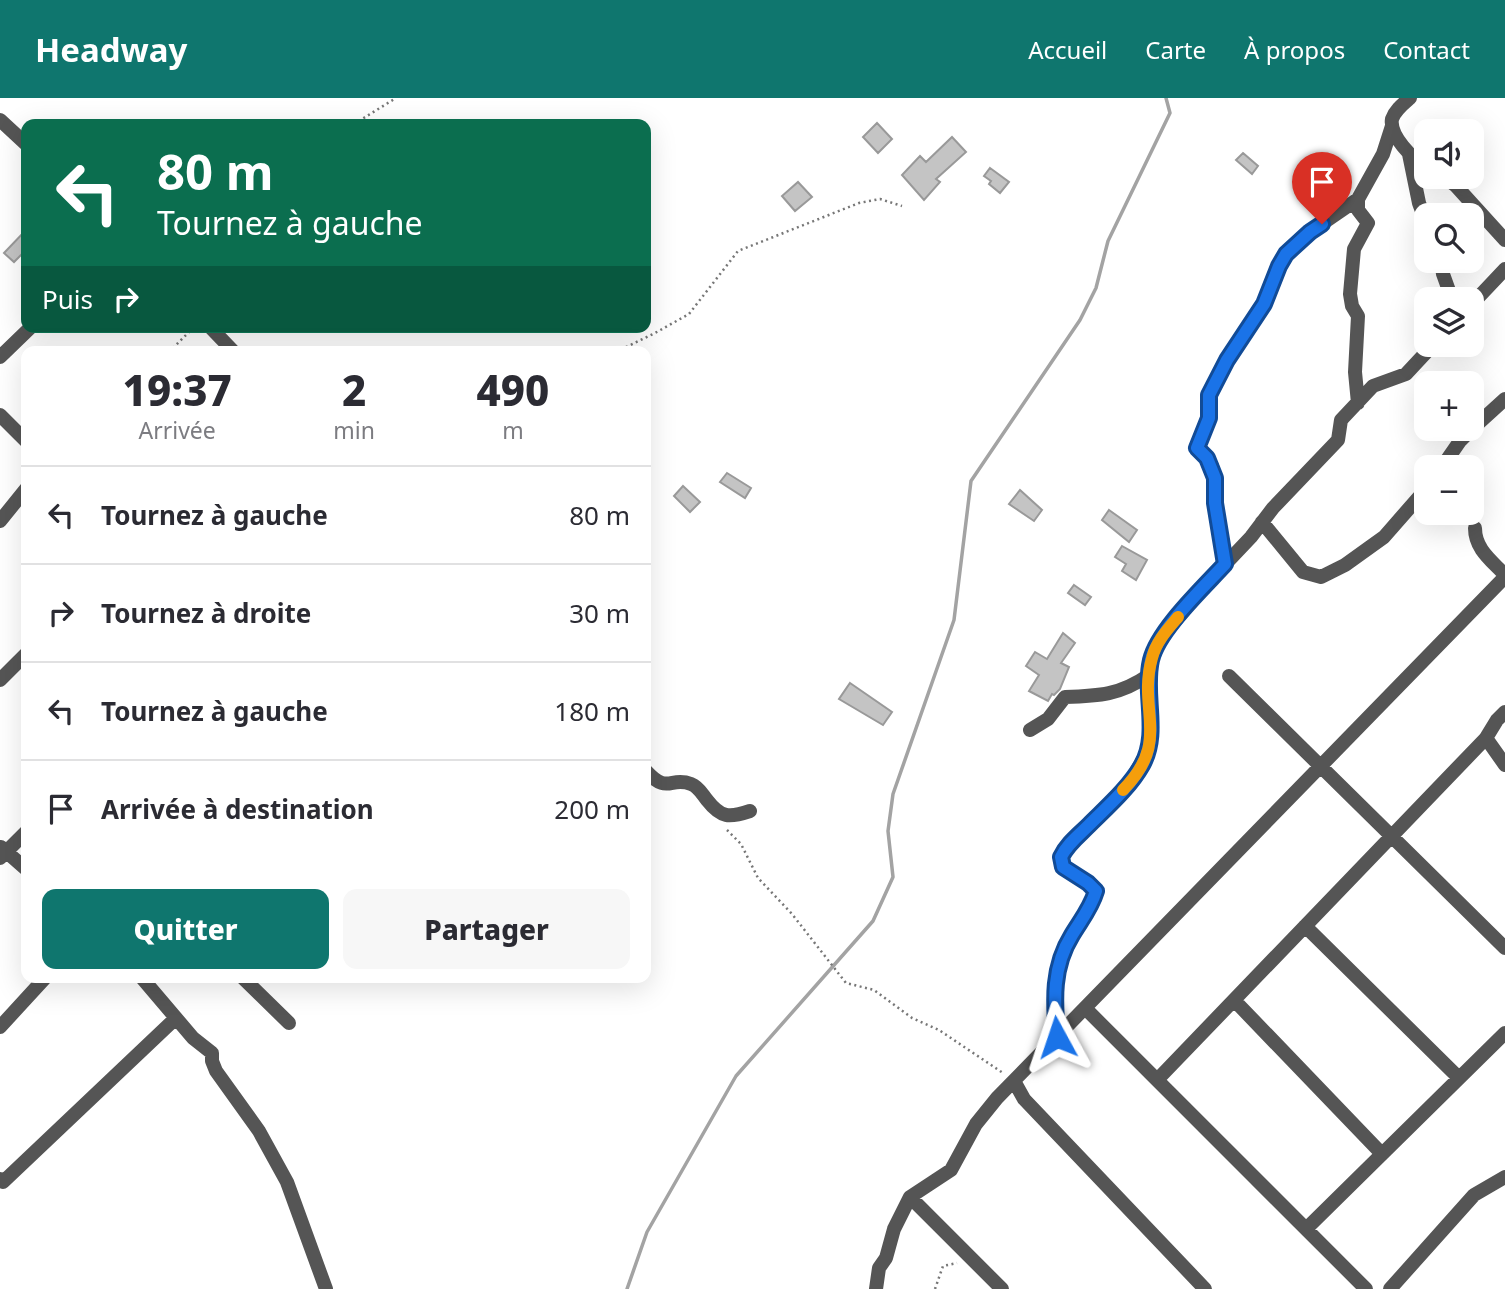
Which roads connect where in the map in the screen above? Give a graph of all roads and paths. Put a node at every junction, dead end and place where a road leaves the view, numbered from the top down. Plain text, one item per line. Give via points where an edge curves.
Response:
1 (397, 98) edge
2 (1410, 98) edge
3 (362, 119) edge
4 (0, 120) edge
5 (1392, 126) junction
6 (21, 139) edge
7 (1409, 154) junction
8 (1414, 158) edge
9 (1459, 189) edge
10 (1358, 199) junction
11 (1419, 203) edge
12 (902, 206) dead end
13 (1505, 240) edge
14 (1505, 269) edge
15 (1484, 291) edge
16 (25, 333) edge
17 (188, 333) edge
18 (216, 333) edge
19 (175, 346) edge
20 (228, 346) edge
21 (629, 346) edge
22 (0, 357) edge
23 (1422, 357) edge
24 (1505, 399) edge
25 (1358, 403) junction
26 (0, 415) edge
27 (1484, 418) edge
28 (21, 436) edge
29 (21, 495) edge
30 (1414, 503) edge
31 (0, 521) edge
32 (1262, 522) junction
33 (1475, 527) dead end
34 (1225, 564) junction
35 (1505, 576) edge
36 (21, 659) edge
37 (1149, 675) junction
38 (1229, 676) dead end
39 (0, 680) edge
40 (1505, 712) edge
41 (1030, 730) dead end
42 (1486, 738) junction
43 (1505, 765) edge
44 (1321, 766) junction
45 (651, 776) edge
46 (750, 811) dead end
47 (725, 816) junction
48 (21, 836) edge
49 (1392, 836) junction
50 (2, 852) edge
51 (21, 865) edge
52 (1305, 926) junction
53 (1505, 948) edge
54 (41, 983) edge
55 (146, 983) edge
56 (248, 983) edge
57 (1234, 1000) junction
58 (1085, 1008) junction
59 (176, 1017) junction
60 (289, 1023) dead end
61 (0, 1027) edge
62 (1505, 1033) edge
63 (1057, 1037) junction
64 (1459, 1078) junction
65 (1157, 1080) junction
66 (1014, 1081) junction
67 (1382, 1154) junction
68 (1505, 1177) edge
69 (0, 1179) edge
70 (910, 1197) junction
71 (1307, 1229) junction
72 (969, 1257) junction
73 (326, 1289) edge
74 (876, 1289) edge
75 (935, 1289) edge
76 (1002, 1289) edge
77 (1205, 1289) edge
78 (1366, 1289) edge
79 (1390, 1289) edge

1 - 3 path
2 - 5 street via 1393,117
4 - 6 street
5 - 7 street
5 - 10 street via 1383,154
7 - 8 street
7 - 11 street
9 - 13 street
10 - 25 street via 1358,210 1368,223 1354,249 1350,294 1358,316
10 - 34 street via 1286,254 1264,304 1209,395 1209,418 1197,448 1215,478
12 - 21 path via 880,200 859,203 738,251 689,314
14 - 15 street
16 - 22 street
17 - 19 path
18 - 20 street
23 - 25 street via 1406,374 1373,386
24 - 27 street
25 - 32 street via 1341,419 1338,440
26 - 28 street
29 - 31 street
30 - 32 street via 1384,537 1326,577 1303,572
32 - 34 street
33 - 35 street via 1479,548
34 - 37 street via 1163,636 1152,656
35 - 44 street
36 - 39 street
37 - 41 street via 1104,696 1065,697 1048,719
37 - 63 street via 1149,751 1129,784 1061,857 1063,867 1096,891 1057,970 1053,994
38 - 44 street
40 - 42 street
42 - 43 street
42 - 49 street
44 - 49 street
44 - 58 street
45 - 47 street via 663,785 695,786
46 - 47 street
47 - 66 path via 723,826 741,844 758,878 846,983 874,990
48 - 50 street
49 - 52 street
49 - 53 street
50 - 51 street
52 - 57 street
52 - 64 street
54 - 61 street
55 - 59 street
56 - 60 street
57 - 65 street
57 - 67 street
58 - 63 street
58 - 65 street
59 - 69 street via 4,1182
59 - 73 street via 212,1053 216,1071 269,1149 287,1182
62 - 64 street
63 - 66 street
64 - 67 street
65 - 71 street
66 - 70 street via 976,1124 951,1170
66 - 77 street via 1024,1099
67 - 71 street
68 - 79 street via 1474,1195
70 - 72 street
70 - 74 street via 879,1268
71 - 78 street
72 - 75 path via 943,1266
72 - 76 street

